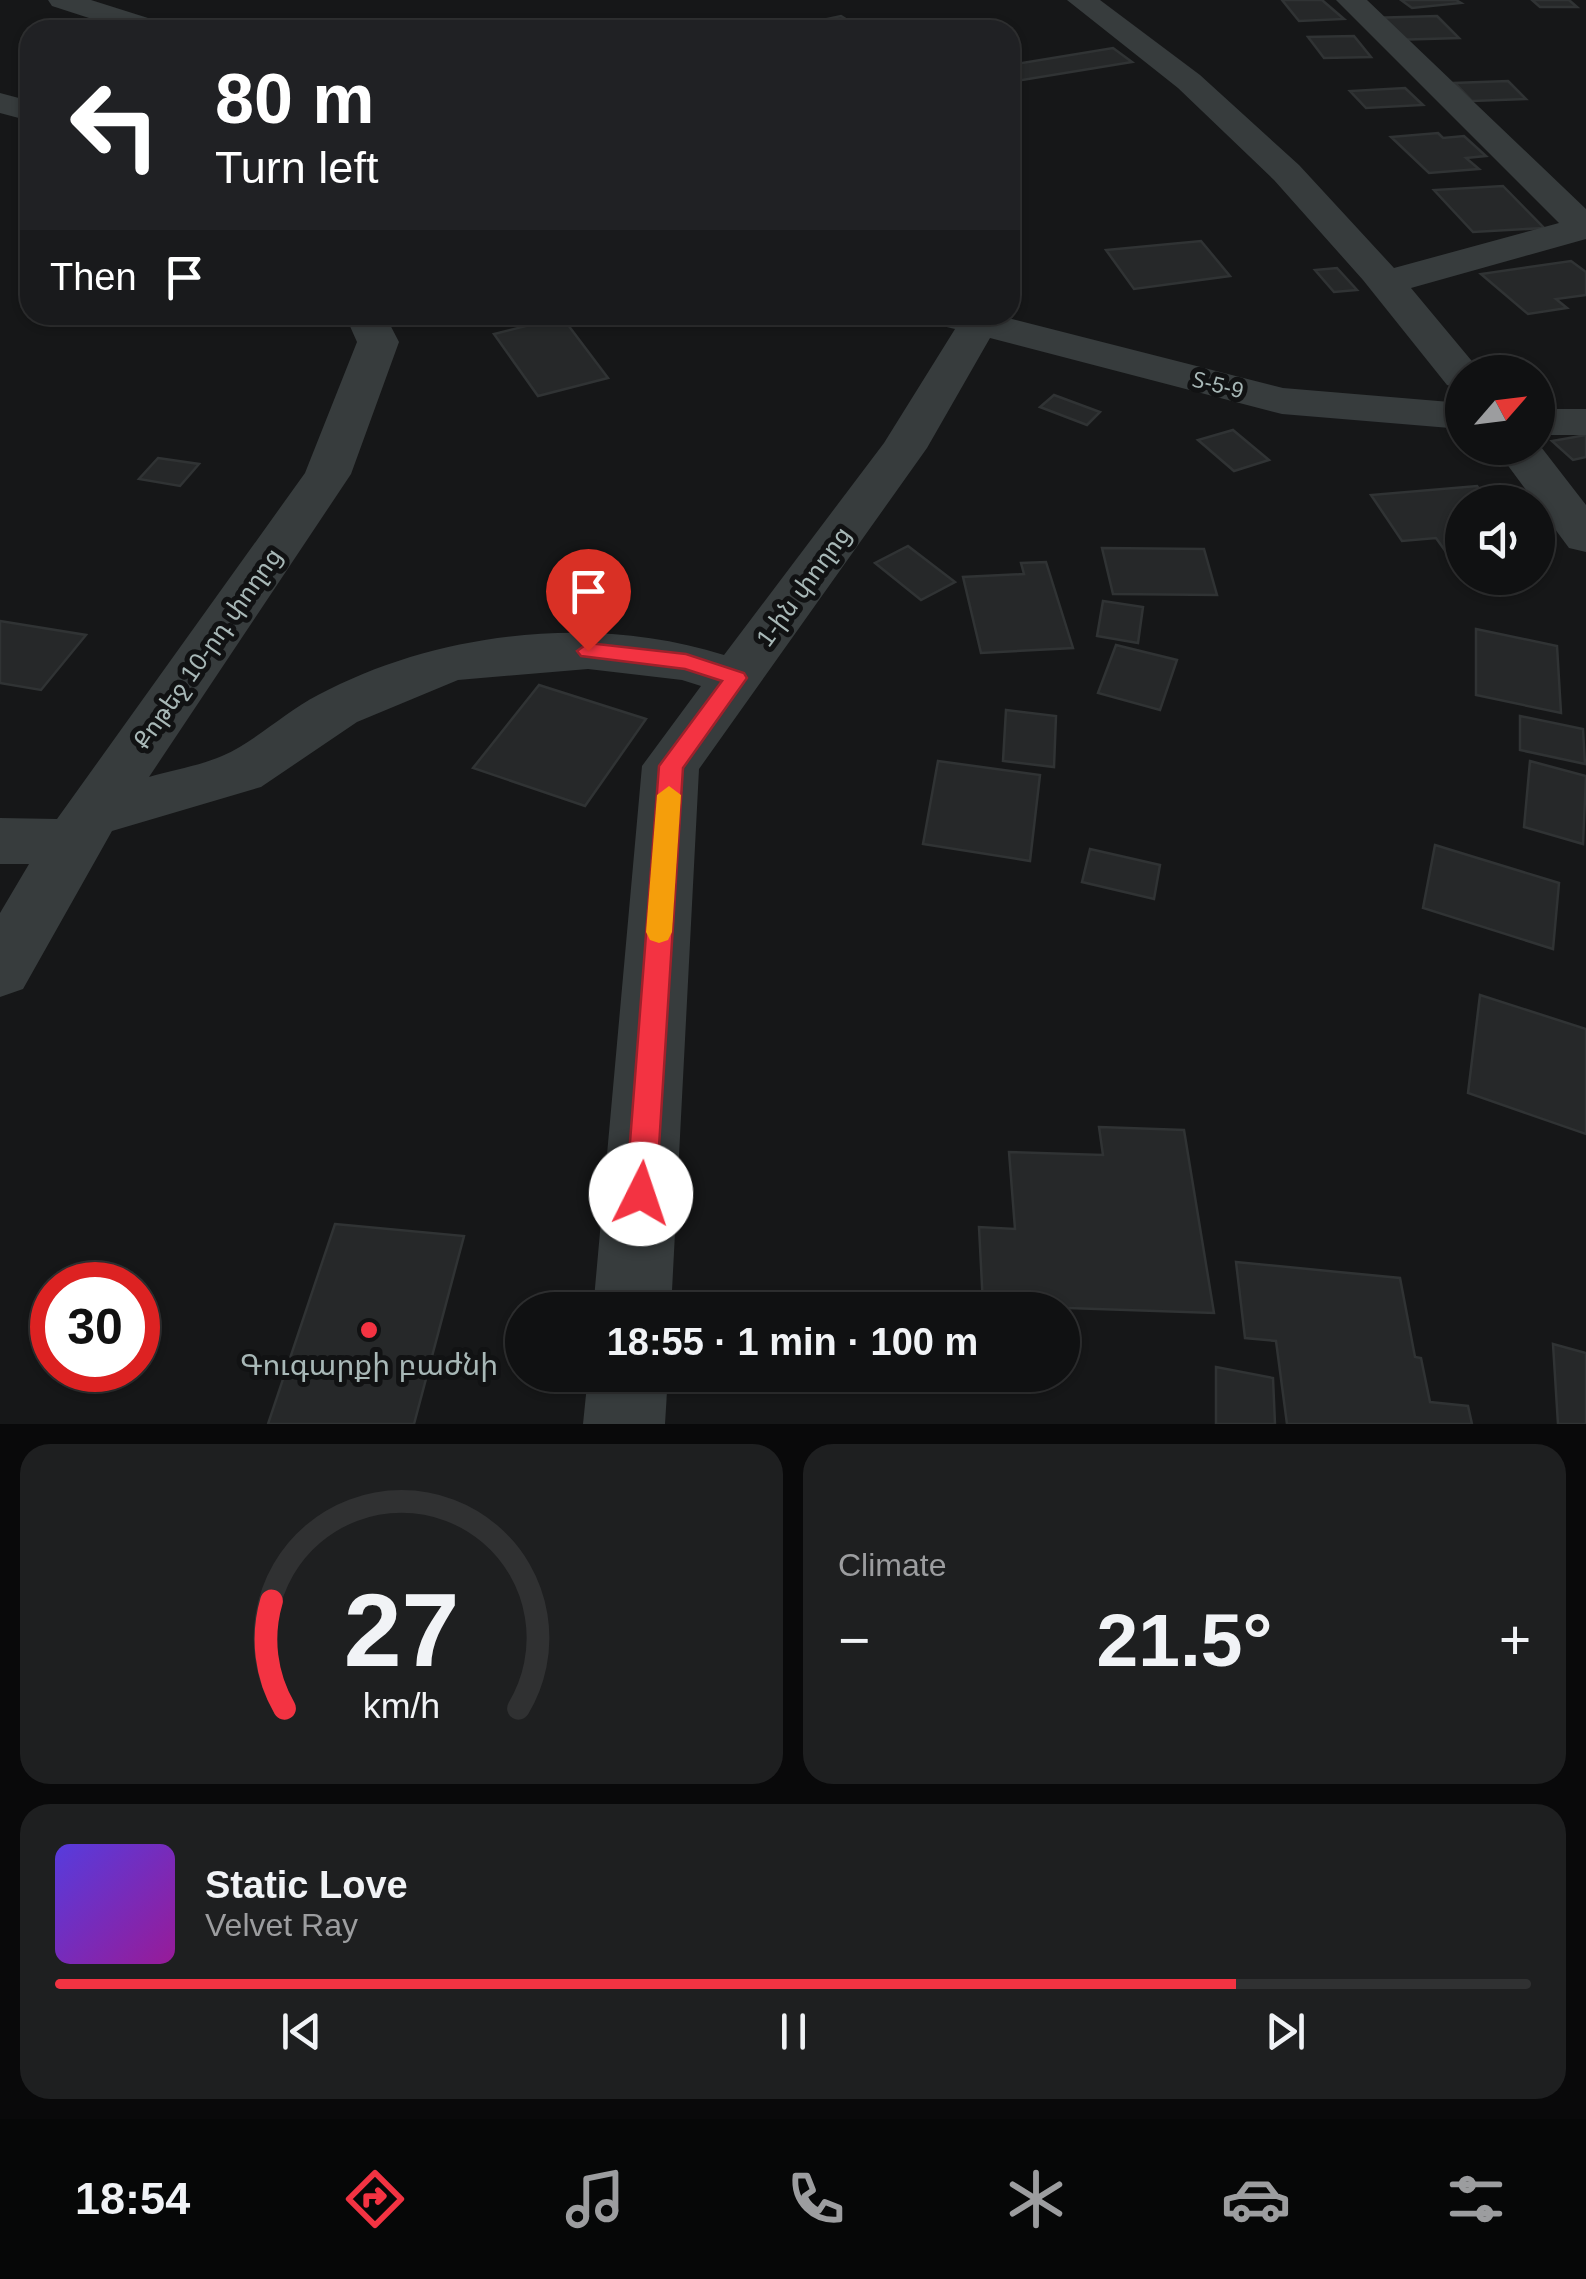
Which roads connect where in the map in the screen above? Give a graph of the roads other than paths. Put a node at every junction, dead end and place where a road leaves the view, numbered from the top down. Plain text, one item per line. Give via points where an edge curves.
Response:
1 (62, 0) edge
2 (1081, 0) edge
3 (1350, 0) edge
4 (125, 20) edge
5 (1585, 227) edge
6 (1387, 282) junction
7 (370, 325) edge
8 (960, 325) edge
9 (986, 325) edge
10 (1445, 355) edge
11 (1445, 415) edge
12 (1555, 422) edge
13 (1586, 422) edge
14 (1531, 465) edge
15 (1586, 537) edge
16 (736, 678) junction
17 (82, 829) junction
18 (0, 841) edge
19 (0, 970) edge
20 (633, 1292) edge
21 (627, 1392) edge
22 (624, 1424) edge

1 - 4 street
2 - 6 street via 1266,148
3 - 5 street
5 - 6 street
6 - 10 street
7 - 17 street, Քոթեջ 10-րդ փողոց via 378,342 328,474
8 - 16 street, 1-ին փողոց via 904,448
9 - 11 street, Տ-5-9 / Տ-5-9 via 1282,401
12 - 13 street
14 - 15 street
16 - 17 street via 686,662 588,651 450,662 338,708 240,772
16 - 20 street, 1-ին փողոց via 671,766
17 - 18 street
17 - 19 street, Քոթեջ 10-րդ փողոց
21 - 22 street

